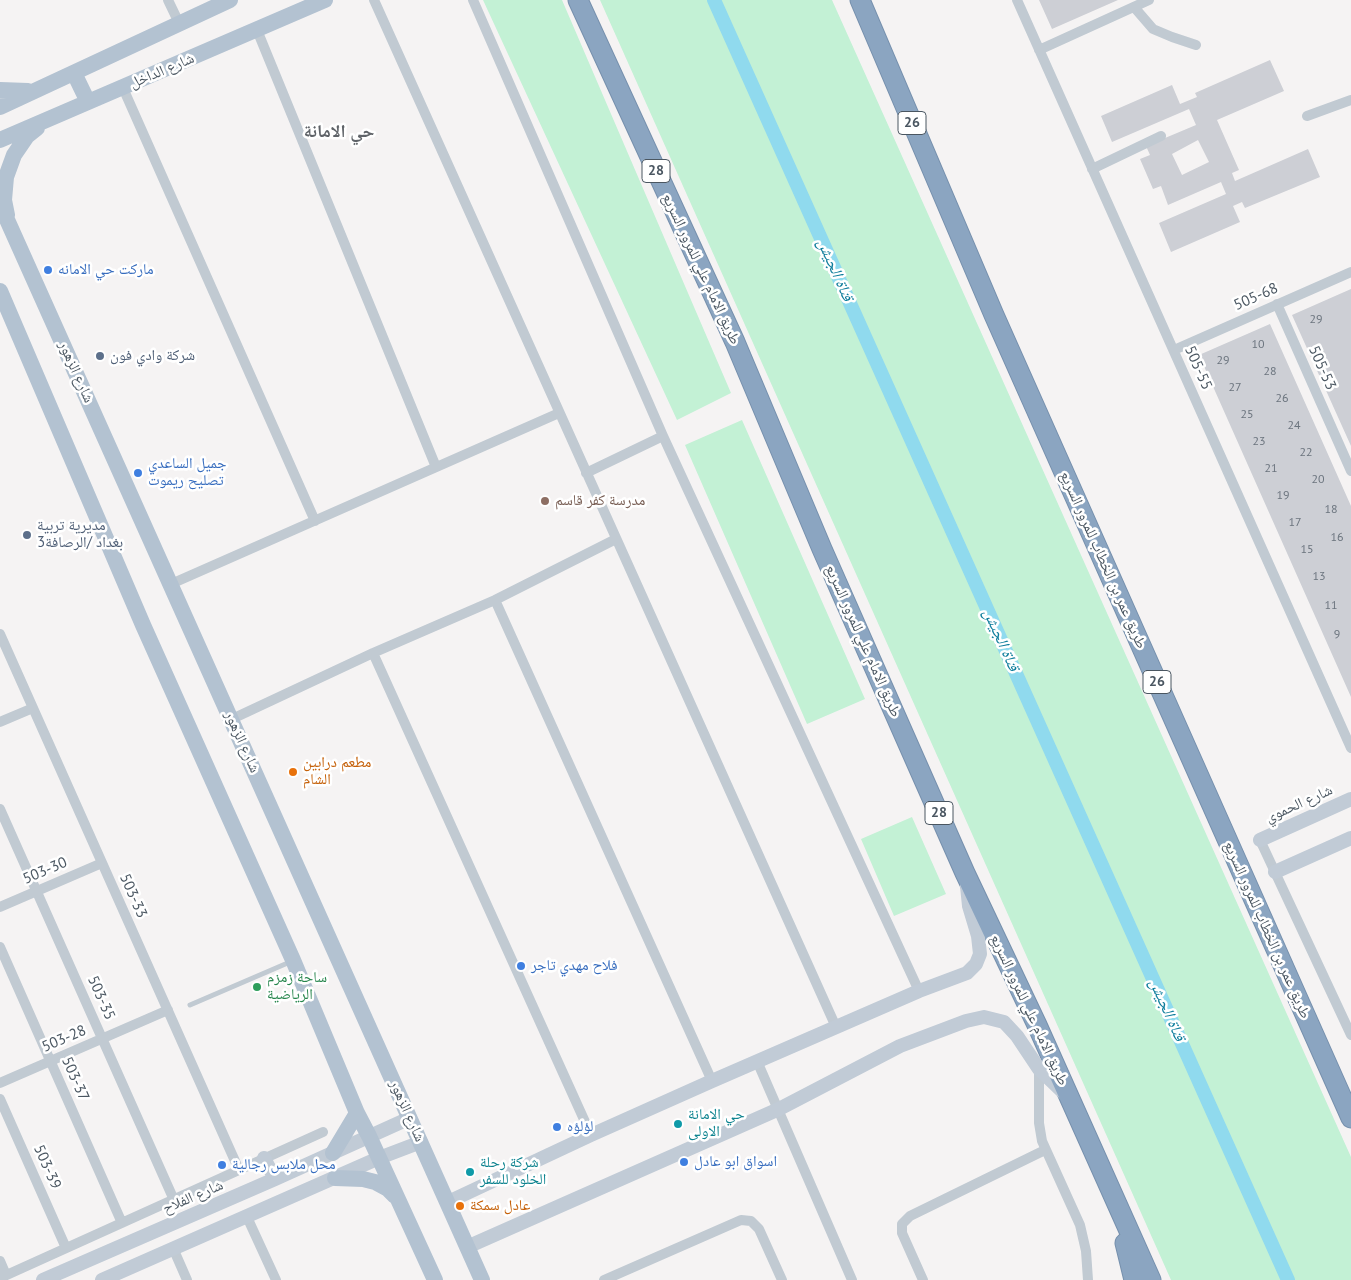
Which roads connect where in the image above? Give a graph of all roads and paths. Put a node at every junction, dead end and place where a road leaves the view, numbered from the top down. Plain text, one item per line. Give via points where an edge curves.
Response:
1 (168, 0) edge
2 (230, 0) edge
3 (325, 0) edge
4 (374, 0) edge
5 (473, 0) edge
6 (578, 0) edge
7 (860, 0) edge
8 (1016, 0) edge
9 (1141, 2) edge
10 (179, 24) junction
11 (257, 30) junction
12 (1196, 44) dead end
13 (1039, 50) junction
14 (74, 73) junction
15 (123, 88) junction
16 (0, 90) edge
17 (33, 92) junction
18 (1351, 100) edge
19 (88, 102) junction
20 (0, 107) edge
21 (1307, 116) dead end
22 (45, 121) junction
23 (1161, 136) dead end
24 (0, 140) edge
25 (1092, 169) junction
26 (0, 204) edge
27 (8, 222) junction
28 (1351, 272) edge
29 (0, 290) edge
30 (1277, 304) junction
31 (1174, 350) junction
32 (559, 413) junction
33 (663, 436) junction
34 (436, 468) junction
35 (1351, 471) edge
36 (586, 474) junction
37 (315, 521) junction
38 (616, 539) junction
39 (171, 584) junction
40 (495, 600) junction
41 (0, 634) edge
42 (373, 653) junction
43 (33, 708) junction
44 (232, 719) junction
45 (0, 722) edge
46 (1351, 748) edge
47 (1351, 799) edge
48 (0, 809) edge
49 (1351, 838) edge
50 (1260, 840) joint
51 (102, 863) junction
52 (1275, 872) junction
53 (966, 873) junction
54 (37, 892) junction
55 (0, 907) edge
56 (0, 947) edge
57 (292, 960) junction
58 (919, 991) junction
59 (190, 1005) dead end
60 (168, 1010) junction
61 (1347, 1017) edge
62 (836, 1027) junction
63 (1351, 1036) edge
64 (102, 1039) junction
65 (51, 1061) junction
66 (757, 1061) junction
67 (1039, 1070) junction
68 (712, 1081) junction
69 (0, 1083) edge
70 (0, 1099) edge
71 (1070, 1099) junction
72 (779, 1109) junction
73 (357, 1113) junction
74 (410, 1118) junction
75 (1351, 1118) edge
76 (323, 1132) dead end
77 (591, 1135) junction
78 (369, 1136) junction
79 (421, 1142) junction
80 (1046, 1150) junction
81 (332, 1153) junction
82 (264, 1158) junction
83 (379, 1158) junction
84 (239, 1170) junction
85 (335, 1178) junction
86 (275, 1179) junction
87 (174, 1200) junction
88 (398, 1200) junction
89 (448, 1202) junction
90 (1116, 1203) junction
91 (247, 1217) junction
92 (122, 1223) junction
93 (467, 1246) junction
94 (66, 1248) junction
95 (173, 1248) junction
96 (0, 1260) edge
97 (3, 1276) edge
98 (43, 1280) edge
99 (102, 1280) edge
100 (187, 1280) edge
101 (276, 1280) edge
102 (436, 1280) edge
103 (482, 1280) edge
104 (604, 1280) edge
105 (782, 1280) edge
106 (852, 1280) edge
107 (923, 1280) edge
108 (1088, 1280) edge
109 (1134, 1280) edge
110 (1151, 1280) edge

1 - 10 street
2 - 10 main road
3 - 11 main road, شارع الداخل
4 - 32 street
5 - 33 street
6 - 53 highway, طريق الامام علي للمرور السريع / 28 via 735,342 822,549
7 - 75 highway, طريق عمر بن الخطاب للمرور السريع / 26 via 964,246
8 - 13 street, 505-55
9 - 12 street via 1154,28
9 - 13 street
10 - 14 main road
11 - 15 main road, شارع الداخل
11 - 34 street
13 - 25 street, 505-55
14 - 17 main road
14 - 19 main road
15 - 19 main road, شارع الداخل
15 - 37 street
16 - 17 main road
17 - 20 main road
18 - 21 street
19 - 22 main road, شارع الداخل
22 - 24 main road, شارع الداخل
22 - 27 main road via 14,155 6,177 4,200
23 - 25 street
25 - 31 street, 505-55
26 - 27 main road, شارع الزهور
27 - 39 main road, شارع الزهور
28 - 30 street, 505-68
29 - 57 main road via 143,625
30 - 31 street, 505-68
30 - 35 street, 505-53
31 - 46 street, 505-55
32 - 34 street
32 - 36 street
33 - 36 street
33 - 58 street
34 - 37 street
36 - 38 street
37 - 39 street
38 - 40 street
38 - 62 street
39 - 44 main road, شارع الزهور
40 - 42 street
40 - 68 street
41 - 43 street, 503-33
42 - 44 street
42 - 77 street
43 - 45 street
43 - 51 street, 503-33
44 - 74 main road, شارع الزهور
47 - 50 street, شارع الحموي
48 - 54 street, 503-35
49 - 52 street
50 - 52 street
51 - 54 street, 503-30
51 - 60 street, 503-33
52 - 61 street
53 - 58 street via 980,954 968,973
53 - 71 highway, طريق الامام علي للمرور السريع / 28
54 - 55 street, 503-30
54 - 64 street, 503-35
56 - 65 street, 503-37
57 - 59 lane
57 - 73 main road
58 - 62 street
60 - 64 street, 503-28
60 - 84 street, 503-33
61 - 63 street
62 - 66 street
64 - 65 street, 503-28
64 - 87 street, 503-35
65 - 69 street, 503-28
65 - 92 street, 503-37
66 - 68 street
66 - 72 street
67 - 71 street
67 - 72 street via 1004,1022 984,1017 900,1046
67 - 80 street via 1039,1123
68 - 77 street
70 - 94 street, 503-39
71 - 90 highway, طريق الامام علي للمرور السريع / 28
72 - 93 street
72 - 106 street
73 - 78 main road
73 - 81 main road
74 - 78 street, شارع الفلاح
74 - 79 main road, شارع الزهور
76 - 82 street
77 - 89 street
78 - 81 street, شارع الفلاح
78 - 83 main road
79 - 83 street
79 - 89 main road, شارع الزهور
80 - 107 street via 910,1216 902,1224 902,1233
80 - 108 street via 1080,1225
81 - 86 street, شارع الفلاح
82 - 84 street
82 - 86 street
83 - 85 street
83 - 88 main road
84 - 87 street
85 - 88 main road via 376,1182
85 - 91 street
86 - 98 street, شارع الفلاح
87 - 92 street
88 - 102 main road
89 - 93 main road, شارع الزهور
90 - 109 highway
90 - 110 highway, طريق الامام علي للمرور السريع / 28
91 - 95 street
91 - 101 street
92 - 94 street
93 - 103 main road, شارع الزهور
94 - 97 street
95 - 99 street
95 - 100 street
96 - 97 street
104 - 105 street via 741,1220 751,1220 759,1229

